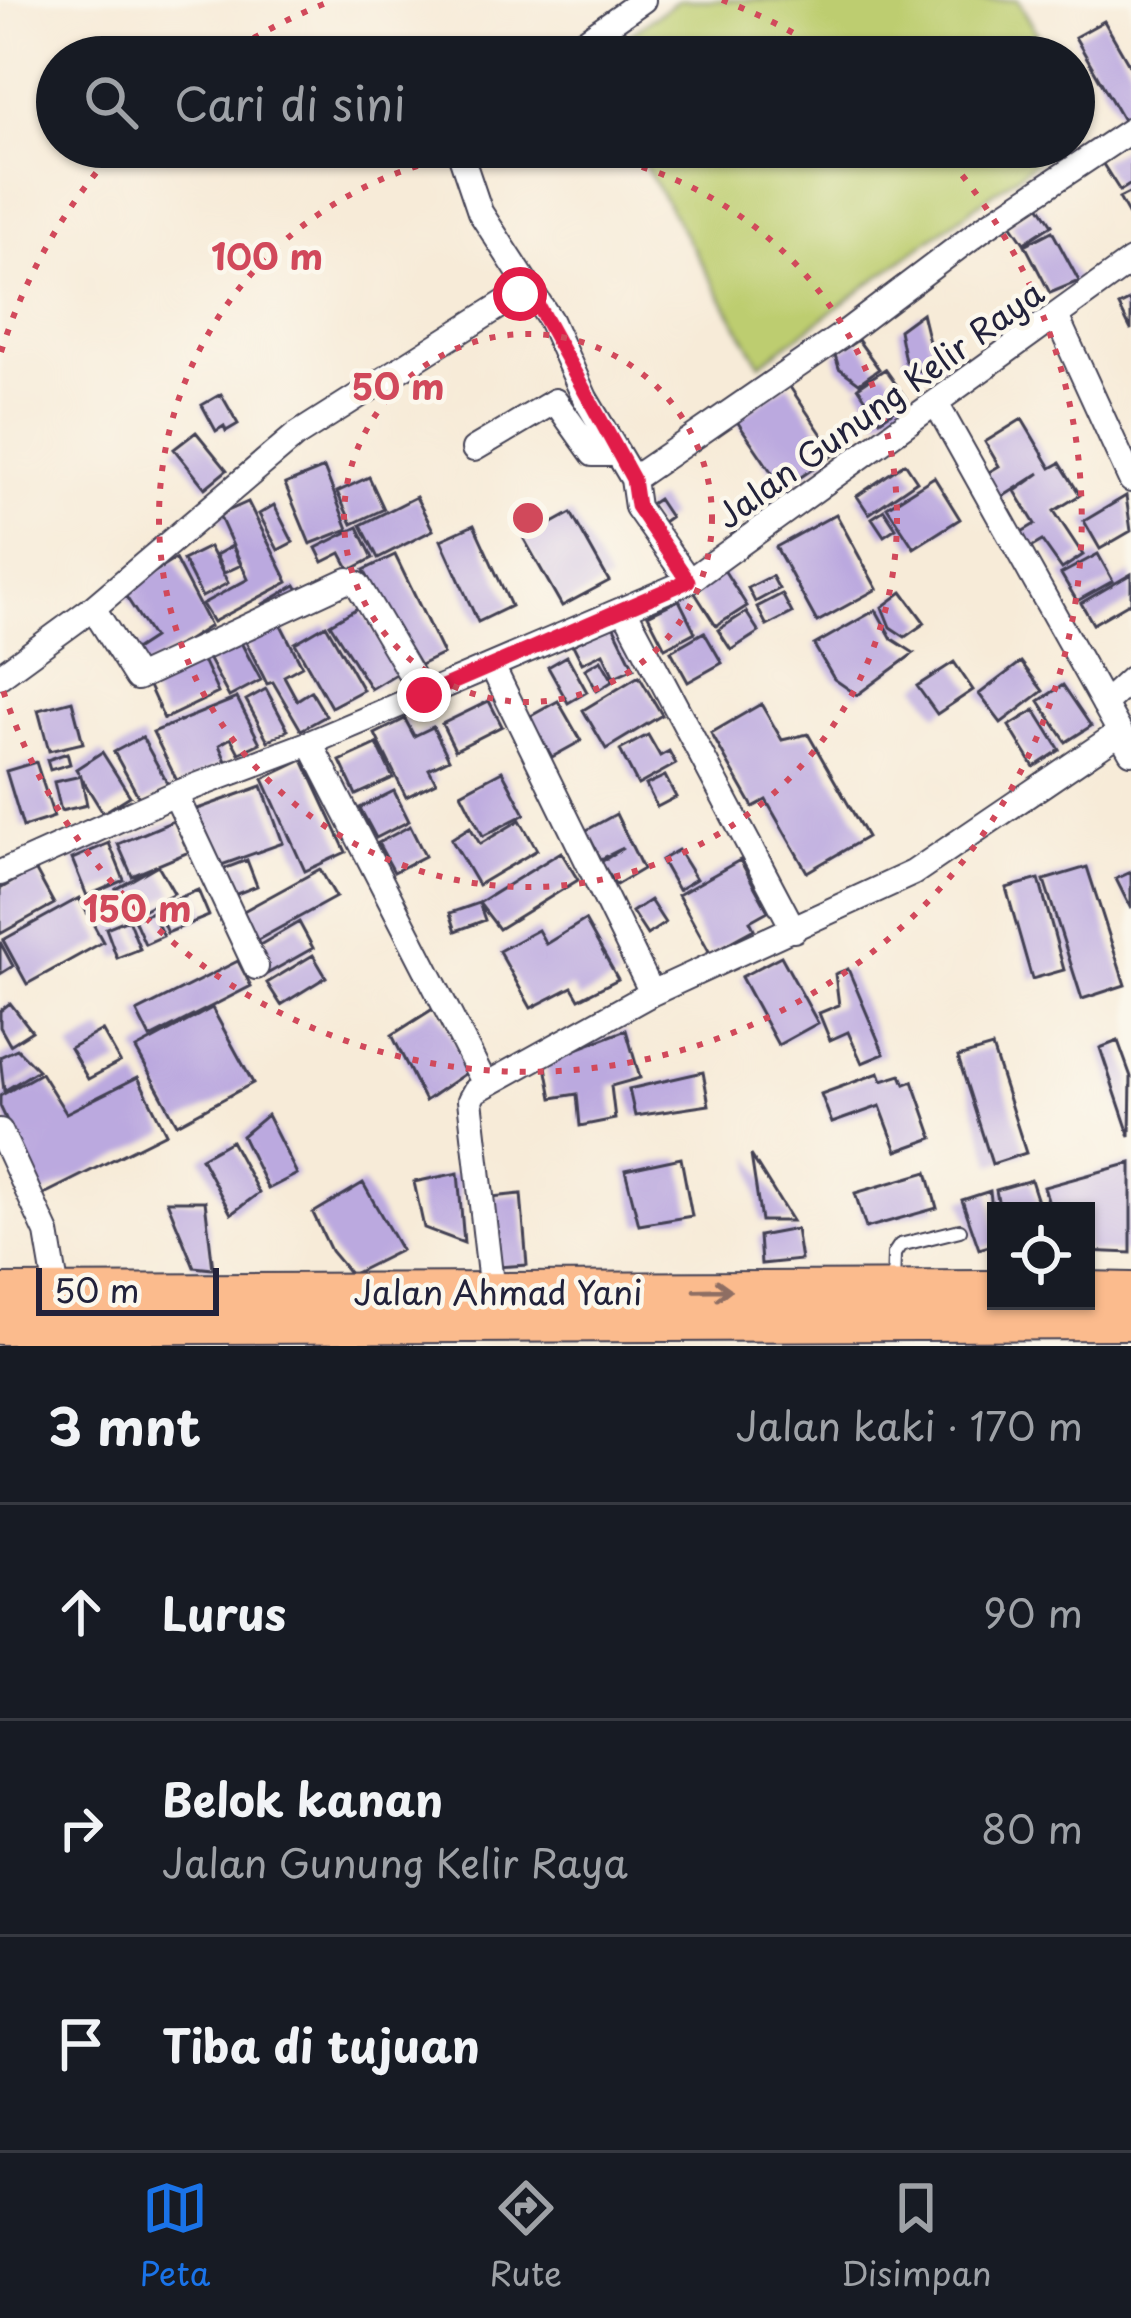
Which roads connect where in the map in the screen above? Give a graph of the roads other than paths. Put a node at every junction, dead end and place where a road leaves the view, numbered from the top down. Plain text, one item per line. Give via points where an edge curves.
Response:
1 (643, 0) edge
2 (592, 36) edge
3 (1131, 130) edge
4 (1095, 154) edge
5 (465, 168) edge
6 (1074, 168) edge
7 (1131, 261) edge
8 (520, 294) junction
9 (1056, 316) junction
10 (937, 405) junction
11 (473, 449) dead end
12 (609, 455) junction
13 (633, 479) junction
14 (1131, 480) edge
15 (673, 588) junction
16 (93, 608) junction
17 (624, 609) junction
18 (492, 666) junction
19 (9, 672) edge
20 (1131, 679) edge
21 (424, 695) junction
22 (1104, 704) junction
23 (310, 742) junction
24 (1125, 742) edge
25 (176, 794) junction
26 (0, 873) edge
27 (794, 930) junction
28 (256, 967) dead end
29 (652, 993) junction
30 (484, 1082) junction
31 (0, 1131) edge
32 (960, 1230) dead end
33 (893, 1288) junction
34 (1095, 1290) edge
35 (1131, 1291) edge
36 (0, 1293) edge
37 (493, 1308) junction
38 (59, 1309) junction
39 (229, 1314) edge
40 (1008, 1319) edge
41 (1131, 1321) edge
42 (0, 1325) edge
43 (595, 1335) edge

1 - 2 street
3 - 4 street
5 - 8 street
6 - 13 street
7 - 9 street, Jalan Gunung Kelir Raya
8 - 12 street
8 - 16 street via 295,436
9 - 10 street, Jalan Gunung Kelir Raya
9 - 14 street
10 - 15 street, Jalan Gunung Kelir Raya
10 - 22 street
11 - 12 street via 555,400
12 - 13 street
13 - 15 street
15 - 17 street, Jalan Gunung Kelir Raya
16 - 19 street
16 - 21 street via 137,678 348,580
17 - 18 street, Jalan Gunung Kelir Raya
17 - 27 street
18 - 21 street, Jalan Gunung Kelir Raya
18 - 29 street
20 - 22 street
21 - 23 street, Jalan Gunung Kelir Raya
22 - 24 street
23 - 25 street, Jalan Gunung Kelir Raya
23 - 30 street
24 - 27 street via 913,873
25 - 26 street, Jalan Gunung Kelir Raya
25 - 28 street
27 - 29 street
29 - 30 street
30 - 37 street via 470,1100
31 - 38 street via 47,1233
32 - 33 lane via 900,1245
37 -> 33 main road, Jalan Ahmad Yani
33 - 40 main road, Jalan Ahmad Yani
34 - 35 main road
36 - 38 main road, Jalan Ahmad Yani
37 - 39 main road, Jalan Ahmad Yani
37 - 43 main road, Jalan Ahmad Yani
38 - 39 main road, Jalan Ahmad Yani
38 - 42 main road, Jalan Ahmad Yani
40 - 41 main road, Jalan Ahmad Yani
40 - 43 main road, Jalan Ahmad Yani

